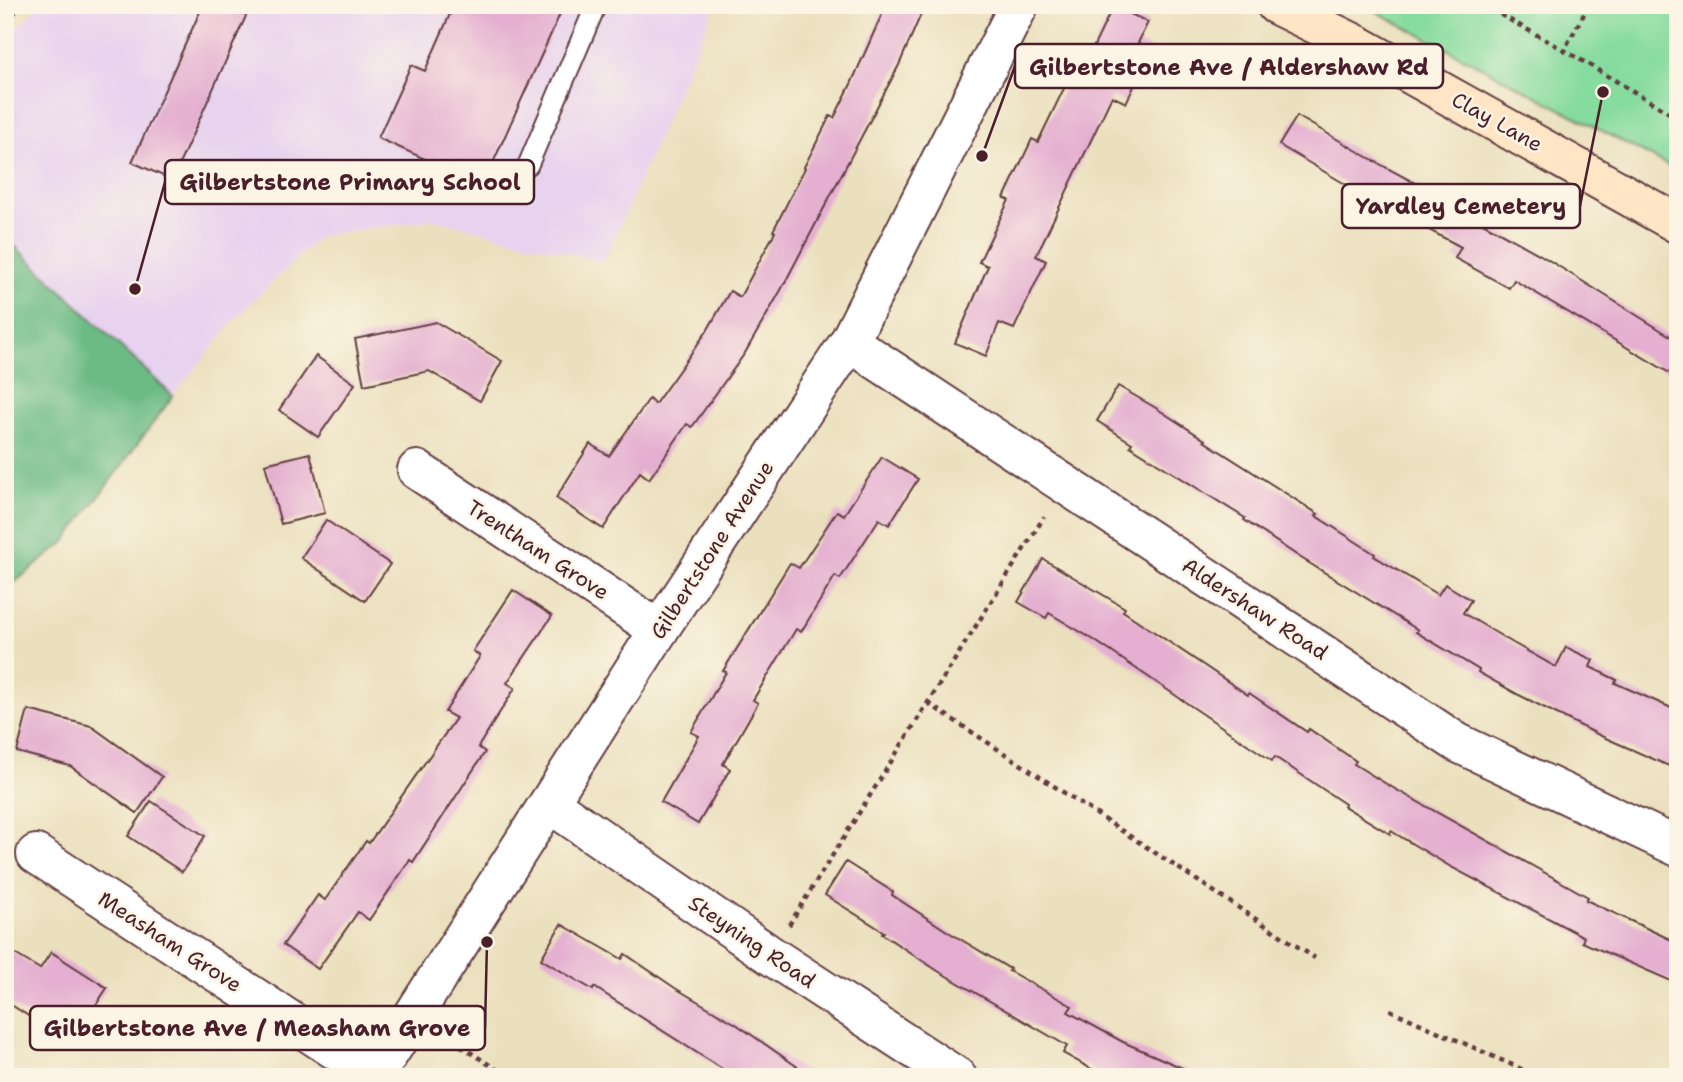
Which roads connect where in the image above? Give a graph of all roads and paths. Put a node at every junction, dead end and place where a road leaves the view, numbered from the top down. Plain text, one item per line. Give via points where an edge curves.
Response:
1 (22, 5) edge
2 (596, 5) edge
3 (1019, 5) edge
4 (1276, 5) edge
5 (1483, 5) edge
6 (1589, 5) edge
7 (5, 22) edge
8 (1564, 50) junction
9 (1678, 118) edge
10 (528, 165) dead end
11 (1678, 224) edge
12 (849, 342) junction
13 (417, 470) dead end
14 (1065, 484) junction
15 (659, 630) junction
16 (928, 703) junction
17 (549, 803) junction
18 (1678, 847) edge
19 (36, 854) dead end
20 (770, 955) junction
21 (1315, 958) dead end
22 (1390, 1010) dead end
23 (414, 1015) junction
24 (374, 1076) edge
25 (508, 1077) edge
26 (957, 1077) edge
27 (1539, 1077) edge

1 - 7 path
2 - 10 lane
3 - 12 street, Gilbertstone Avenue
4 - 11 street, Clay Lane via 1372,52
5 - 8 path
6 - 8 path
8 - 9 path
12 - 14 street, Aldershaw Road
12 - 15 street, Gilbertstone Avenue
13 - 15 street, Trentham Grove
14 - 16 path
14 - 18 street, Aldershaw Road via 1458,743
15 - 17 street, Gilbertstone Avenue
16 - 20 path
16 - 21 path
17 - 20 street, Steyning Road
17 - 23 street, Gilbertstone Avenue
19 - 24 street, Measham Grove
20 - 26 street, Steyning Road
22 - 27 path
23 - 24 street, Gilbertstone Avenue
23 - 25 path

